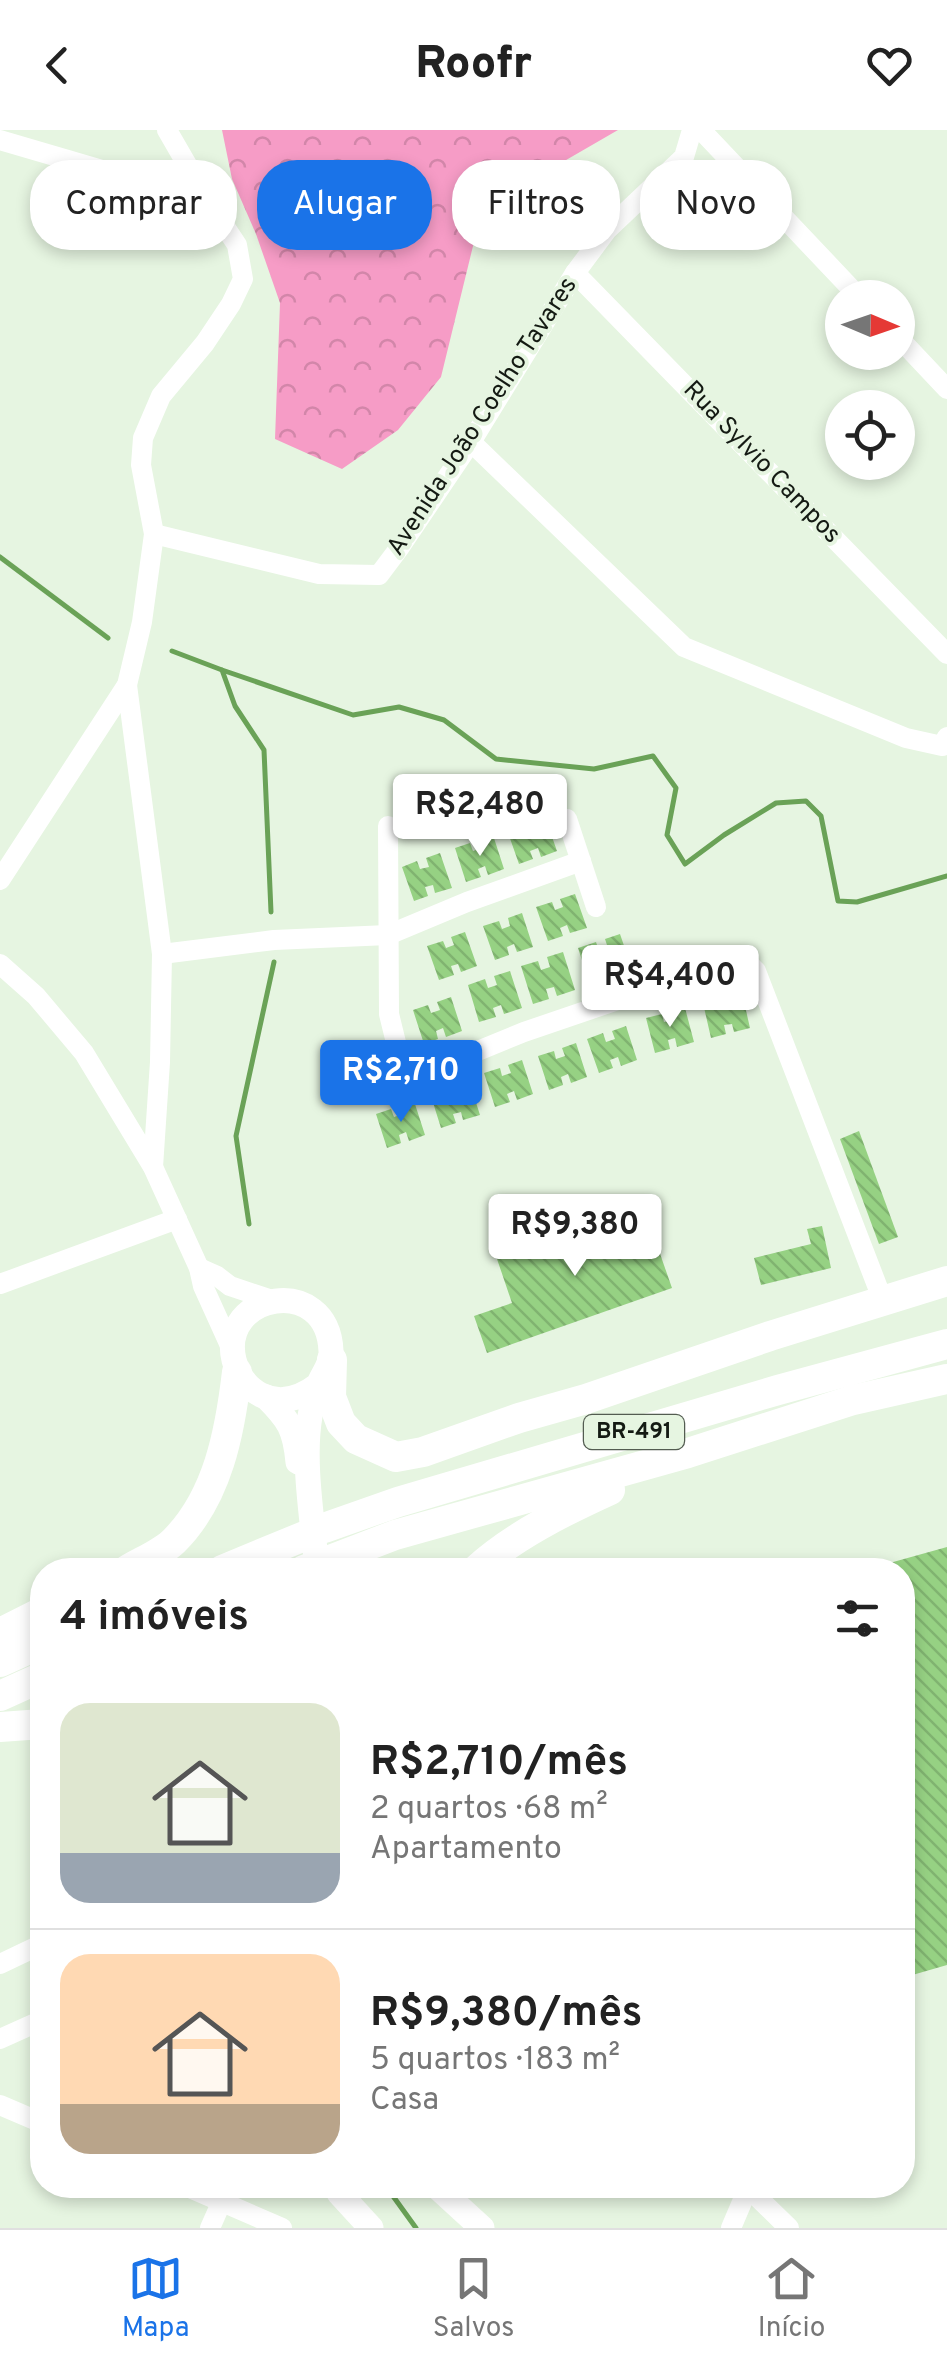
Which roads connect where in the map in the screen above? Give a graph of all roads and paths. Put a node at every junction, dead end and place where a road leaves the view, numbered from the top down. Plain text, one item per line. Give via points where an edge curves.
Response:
1 (167, 130) edge
2 (692, 130) edge
3 (701, 130) edge
4 (0, 140) edge
5 (68, 160) edge
6 (184, 160) edge
7 (237, 245) edge
8 (576, 273) junction
9 (843, 280) edge
10 (915, 355) edge
11 (947, 390) edge
12 (470, 442) junction
13 (154, 534) junction
14 (947, 654) edge
15 (127, 685) junction
16 (944, 741) edge
17 (567, 819) dead end
18 (388, 826) dead end
19 (581, 861) junction
20 (0, 880) edge
21 (596, 907) dead end
22 (388, 935) junction
23 (162, 954) junction
24 (0, 964) edge
25 (153, 1167) junction
26 (177, 1219) junction
27 (199, 1268) junction
28 (947, 1281) edge
29 (0, 1284) edge
30 (272, 1300) junction
31 (883, 1301) junction
32 (947, 1344) edge
33 (235, 1361) junction
34 (325, 1373) junction
35 (947, 1379) edge
36 (266, 1398) junction
37 (688, 1454) junction
38 (147, 1558) edge
39 (251, 1558) edge
40 (313, 1558) edge
41 (313, 1558) edge
42 (339, 1558) edge
43 (493, 1558) edge
44 (30, 1618) edge
45 (0, 1633) edge
46 (30, 1648) edge
47 (0, 1662) edge
48 (30, 1682) edge
49 (0, 1696) edge
50 (30, 1726) edge
51 (0, 1727) edge
52 (30, 1731) edge
53 (0, 1744) edge
54 (30, 1950) edge
55 (0, 1964) edge
56 (30, 2025) edge
57 (0, 2039) edge
58 (0, 2105) edge
59 (30, 2119) edge
60 (223, 2198) edge
61 (233, 2198) edge
62 (343, 2198) edge
63 (449, 2198) edge
64 (742, 2198) edge
65 (758, 2198) edge
66 (210, 2228) edge
67 (282, 2228) edge
68 (370, 2228) edge
69 (482, 2228) edge
70 (731, 2228) edge
71 (788, 2228) edge

1 - 6 street
2 - 8 street, Avenida João Coelho Tavares via 684,157 608,230
3 - 9 street
4 - 5 street
7 - 13 street via 243,278 232,304 161,396 143,438
8 - 12 street, Avenida João Coelho Tavares
8 - 14 street, Rua Sylvio Campos
10 - 11 street
12 - 13 street, Avenida João Coelho Tavares via 379,575 319,574
12 - 16 street via 684,647 906,738
13 - 15 street
15 - 20 street
15 - 23 street
17 - 19 street
18 - 22 street
19 - 21 street
19 - 22 street
22 - 23 street
22 - 31 street via 389,1014 408,1075 694,974 750,965
23 - 25 street
24 - 25 street via 84,1053
25 - 26 street
26 - 27 street
26 - 29 street
27 - 30 street
27 - 33 street
28 - 31 highway
30 - 33 main road via 243,1318 235,1333
30 - 34 main road via 297,1301 318,1314 330,1335
31 - 34 highway via 396,1457 356,1439 341,1424
32 - 39 highway, BR-491 via 436,1491
33 - 36 main road via 249,1388
33 - 38 highway via 226,1444 212,1481 194,1518
34 - 36 main road via 307,1394
34 - 40 main road via 310,1418
35 - 37 highway, BR-491 via 853,1400
36 - 41 main road via 286,1416 296,1441
37 - 42 highway, BR-491 via 395,1535
37 - 43 highway via 574,1507
44 - 45 highway
46 - 47 highway
48 - 49 highway
50 - 51 highway
52 - 53 street
54 - 55 street
56 - 57 street
58 - 59 street
60 - 66 street
61 - 67 street
62 - 68 main road
63 - 69 main road
64 - 70 street
65 - 71 street

